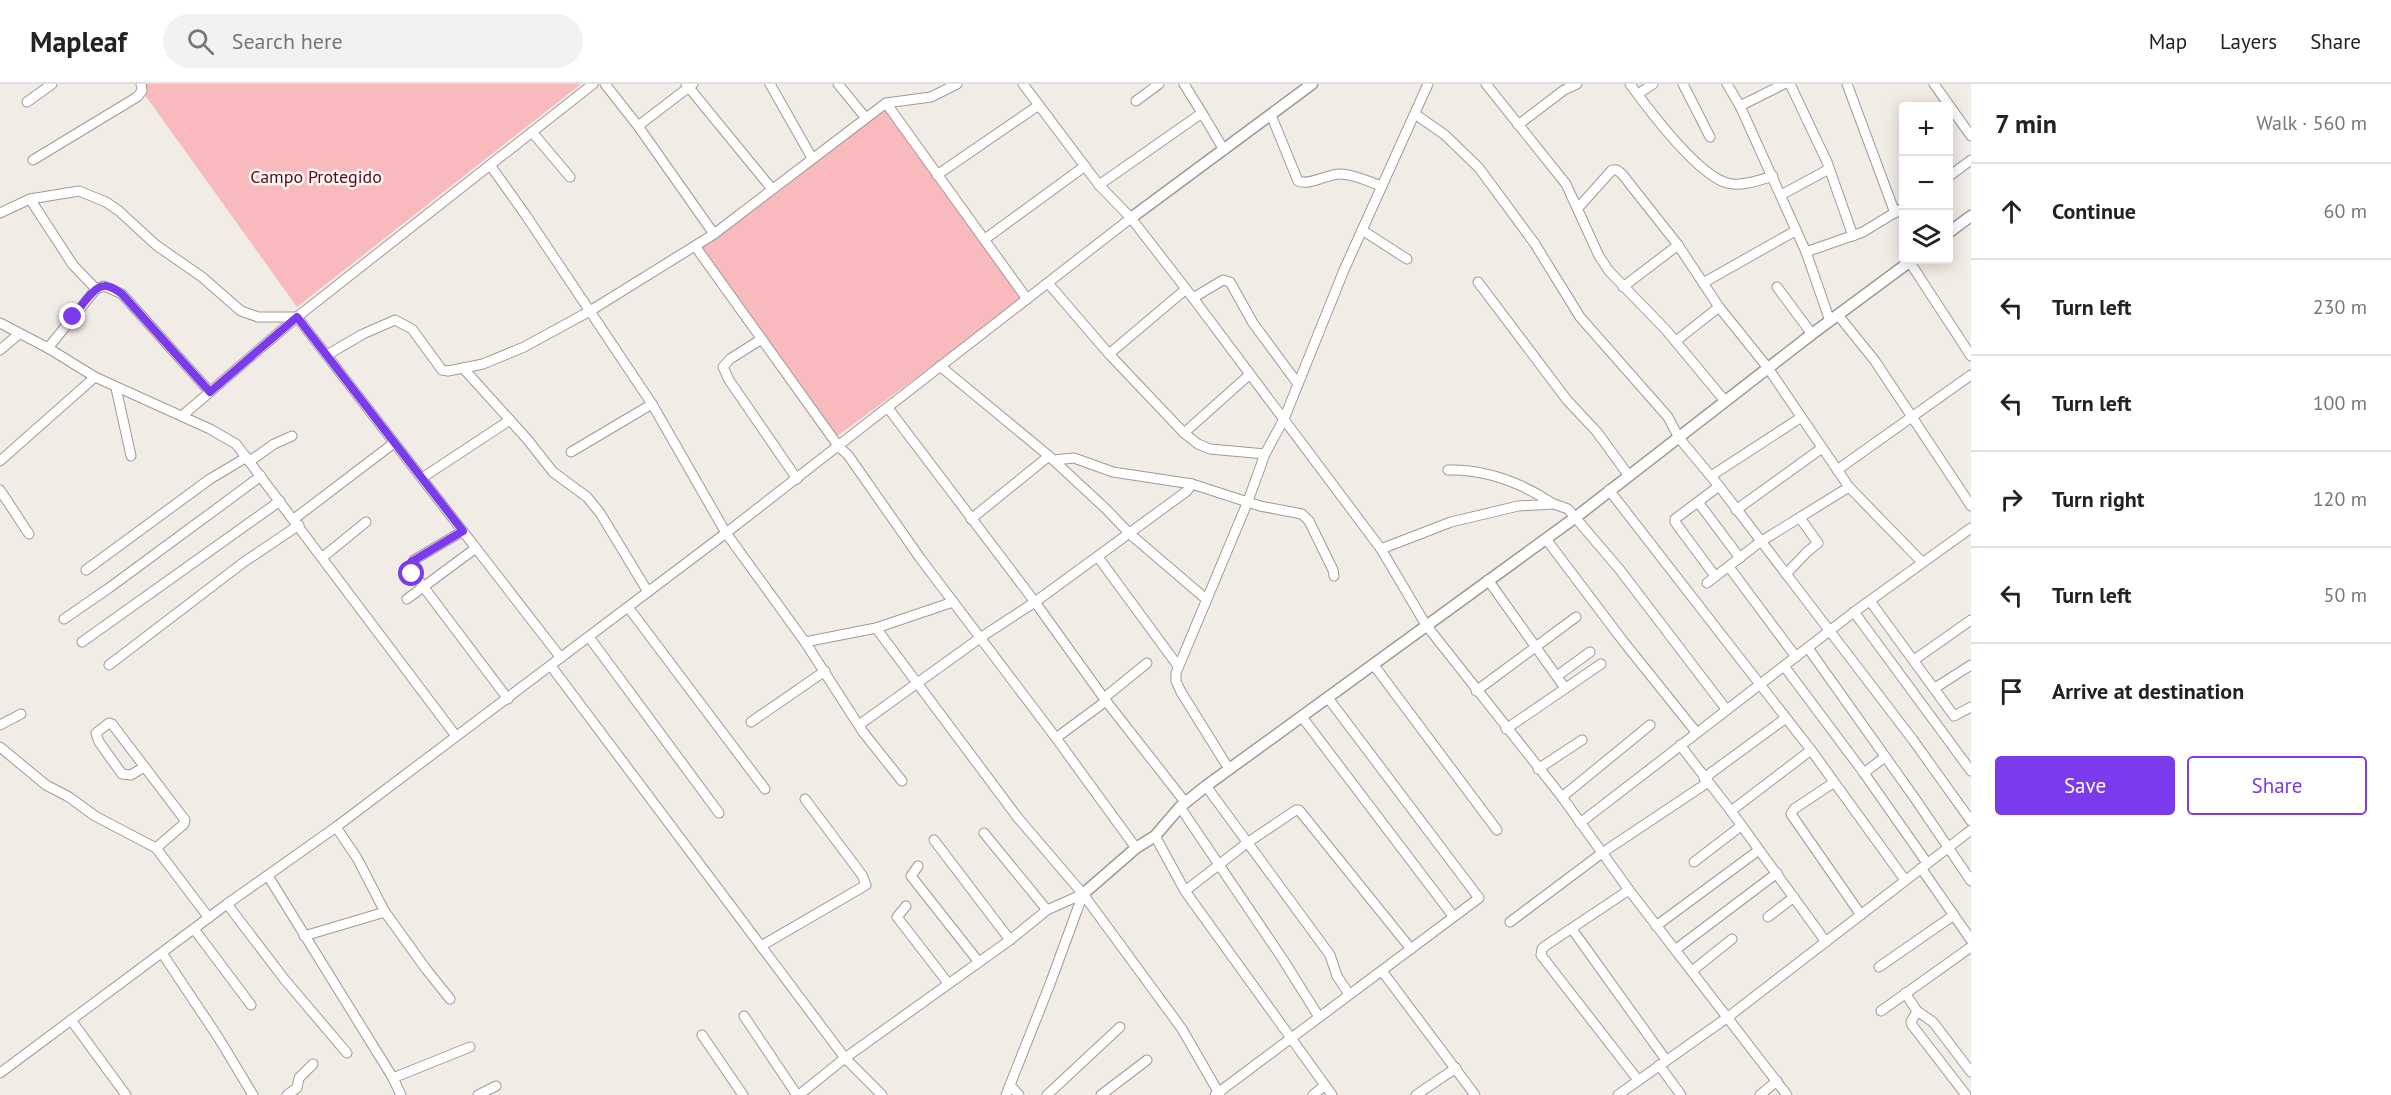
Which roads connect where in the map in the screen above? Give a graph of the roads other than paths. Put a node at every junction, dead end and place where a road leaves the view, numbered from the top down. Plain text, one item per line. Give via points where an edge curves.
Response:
1 (52, 84) edge
2 (141, 84) edge
3 (592, 84) edge
4 (605, 84) edge
5 (770, 84) edge
6 (838, 84) edge
7 (957, 84) edge
8 (1023, 84) edge
9 (1159, 84) edge
10 (1184, 84) edge
11 (1312, 84) edge
12 (1428, 84) edge
13 (1486, 84) edge
14 (1577, 84) edge
15 (1630, 84) edge
16 (1653, 84) edge
17 (1683, 84) edge
18 (1729, 84) edge
19 (1784, 84) edge
20 (1790, 84) edge
21 (1847, 84) edge
22 (1934, 84) edge
23 (689, 85) edge
24 (1298, 89) edge
25 (1638, 94) junction
26 (1136, 101) dead end
27 (27, 102) dead end
28 (886, 103) junction
29 (1039, 105) junction
30 (1740, 106) junction
31 (1202, 113) junction
32 (1415, 114) junction
33 (1271, 115) junction
34 (865, 117) junction
35 (1518, 125) junction
36 (638, 126) junction
37 (532, 132) junction
38 (1971, 136) edge
39 (1710, 137) dead end
40 (1224, 150) junction
41 (812, 158) junction
42 (33, 160) dead end
43 (1971, 160) edge
44 (490, 165) junction
45 (1085, 166) junction
46 (1829, 169) junction
47 (1953, 173) edge
48 (937, 175) junction
49 (1773, 176) junction
50 (570, 177) dead end
51 (1099, 184) junction
52 (1382, 186) junction
53 (772, 189) junction
54 (1781, 195) junction
55 (30, 199) junction
56 (1578, 208) junction
57 (1900, 210) edge
58 (0, 213) edge
59 (1895, 213) junction
60 (1971, 216) edge
61 (1131, 218) junction
62 (1953, 229) edge
63 (1362, 230) junction
64 (1795, 231) junction
65 (714, 234) junction
66 (1853, 236) junction
67 (985, 240) junction
68 (1678, 245) junction
69 (695, 246) junction
70 (1806, 252) junction
71 (1407, 259) dead end
72 (1906, 264) edge
73 (1914, 264) edge
74 (1478, 282) dead end
75 (1048, 283) junction
76 (1703, 283) junction
77 (1623, 287) junction
78 (1777, 287) dead end
79 (96, 289) junction
80 (1186, 289) junction
81 (1193, 298) junction
82 (1027, 299) junction
83 (1719, 307) junction
84 (590, 311) junction
85 (297, 317) junction
86 (1834, 318) junction
87 (0, 323) edge
88 (19, 334) junction
89 (1812, 334) junction
90 (760, 340) junction
91 (1676, 341) junction
92 (48, 348) junction
93 (0, 350) edge
94 (1109, 354) junction
95 (327, 355) junction
96 (1971, 356) edge
97 (940, 366) junction
98 (463, 368) junction
99 (1768, 368) junction
100 (1249, 375) junction
101 (1971, 375) edge
102 (95, 378) junction
103 (1298, 384) junction
104 (116, 388) junction
105 (210, 392) junction
106 (1725, 401) junction
107 (652, 404) junction
108 (888, 408) junction
109 (182, 416) junction
110 (1800, 418) junction
111 (1911, 418) junction
112 (1284, 419) junction
113 (510, 420) junction
114 (1184, 433) junction
115 (292, 436) dead end
116 (1679, 438) junction
117 (394, 443) junction
118 (839, 447) junction
119 (1822, 448) junction
120 (571, 452) dead end
121 (1265, 454) junction
122 (131, 456) dead end
123 (1051, 458) junction
124 (249, 459) junction
125 (0, 461) edge
126 (1448, 470) dead end
127 (1837, 470) junction
128 (261, 476) junction
129 (1629, 476) junction
130 (1711, 476) junction
131 (422, 478) junction
132 (797, 479) junction
133 (1192, 484) junction
134 (1719, 486) junction
135 (1849, 487) junction
136 (0, 490) edge
137 (1609, 490) junction
138 (280, 501) junction
139 (1248, 501) junction
140 (1698, 502) junction
141 (1554, 504) junction
142 (1971, 506) edge
143 (1736, 510) junction
144 (1576, 517) junction
145 (1800, 518) junction
146 (971, 519) junction
147 (297, 522) junction
148 (366, 522) dead end
149 (1971, 528) edge
150 (463, 531) junction
151 (726, 533) junction
152 (29, 534) dead end
153 (1130, 534) junction
154 (1546, 539) junction
155 (1760, 542) junction
156 (476, 548) junction
157 (1381, 549) junction
158 (323, 557) junction
159 (1098, 557) junction
160 (1740, 558) junction
161 (1922, 561) junction
162 (1729, 567) junction
163 (86, 570) dead end
164 (1786, 574) junction
165 (1334, 576) dead end
166 (1488, 580) junction
167 (423, 588) junction
168 (648, 592) junction
169 (407, 599) dead end
170 (1206, 599) junction
171 (1870, 601) junction
172 (953, 602) junction
173 (1035, 602) junction
174 (627, 607) junction
175 (1854, 612) junction
176 (1576, 617) dead end
177 (64, 619) dead end
178 (1971, 620) edge
179 (1426, 625) junction
180 (876, 628) junction
181 (1829, 632) junction
182 (588, 637) junction
183 (980, 638) junction
184 (82, 642) dead end
185 (805, 642) junction
186 (1536, 647) junction
187 (1808, 648) junction
188 (1590, 652) dead end
189 (1797, 657) junction
190 (561, 658) junction
191 (1914, 660) junction
192 (1147, 663) dead end
193 (1373, 664) junction
194 (1601, 664) dead end
195 (1971, 664) edge
196 (109, 665) dead end
197 (551, 666) junction
198 (1178, 666) junction
199 (1784, 666) junction
200 (825, 671) junction
201 (1557, 676) junction
202 (918, 683) junction
203 (1760, 684) junction
204 (1565, 688) junction
205 (1935, 688) junction
206 (1476, 691) junction
207 (1328, 698) junction
208 (508, 699) junction
209 (1105, 700) junction
210 (1971, 707) edge
211 (1726, 709) junction
212 (21, 714) dead end
213 (1302, 717) junction
214 (1786, 718) junction
215 (751, 722) dead end
216 (0, 725) edge
217 (859, 725) junction
218 (1650, 725) dead end
219 (1506, 729) junction
220 (1696, 732) junction
221 (456, 736) junction
222 (1056, 738) junction
223 (1582, 740) dead end
224 (1680, 745) junction
225 (0, 747) edge
226 (1811, 750) junction
227 (1885, 757) junction
228 (144, 767) junction
229 (1229, 769) junction
230 (1538, 769) junction
231 (1971, 771) edge
232 (1864, 773) junction
233 (1706, 780) junction
234 (902, 781) dead end
235 (1833, 783) junction
236 (1206, 786) junction
237 (765, 789) dead end
238 (1562, 797) junction
239 (805, 800) dead end
240 (1182, 805) junction
241 (1731, 811) junction
242 (719, 813) dead end
243 (1580, 823) junction
244 (1741, 826) junction
245 (336, 827) junction
246 (1971, 829) edge
247 (1497, 830) dead end
248 (984, 833) dead end
249 (1155, 836) junction
250 (934, 840) dead end
251 (1247, 843) junction
252 (1949, 847) junction
253 (156, 848) junction
254 (1136, 848) junction
255 (1759, 850) junction
256 (1602, 853) junction
257 (1694, 862) dead end
258 (1217, 864) junction
259 (918, 866) dead end
260 (1924, 866) junction
261 (1777, 873) junction
262 (268, 876) junction
263 (1905, 880) junction
264 (1971, 881) edge
265 (1629, 890) junction
266 (1185, 891) junction
267 (1083, 894) junction
268 (1794, 897) junction
269 (227, 904) junction
270 (906, 906) dead end
271 (1047, 910) junction
272 (385, 912) junction
273 (1450, 912) dead end
274 (1861, 915) junction
275 (1954, 915) junction
276 (209, 918) junction
277 (1767, 918) dead end
278 (1510, 922) dead end
279 (1656, 926) junction
280 (194, 929) junction
281 (1572, 929) junction
282 (303, 936) junction
283 (1732, 939) dead end
284 (1010, 940) junction
285 (1971, 940) edge
286 (1826, 942) junction
287 (761, 946) junction
288 (1971, 947) edge
289 (1411, 949) junction
290 (1675, 950) junction
291 (162, 953) junction
292 (978, 961) junction
293 (1879, 967) dead end
294 (1382, 970) junction
295 (1692, 971) junction
296 (948, 983) junction
297 (1905, 993) junction
298 (1349, 994) junction
299 (450, 999) dead end
300 (251, 1005) dead end
301 (1881, 1011) dead end
302 (1917, 1011) junction
303 (744, 1016) dead end
304 (1319, 1017) junction
305 (1728, 1017) junction
306 (71, 1020) junction
307 (1120, 1028) dead end
308 (702, 1035) dead end
309 (1289, 1039) junction
310 (470, 1047) dead end
311 (347, 1053) dead end
312 (845, 1058) junction
313 (1147, 1060) dead end
314 (1662, 1062) junction
315 (313, 1064) dead end
316 (1456, 1068) junction
317 (1971, 1072) edge
318 (0, 1073) edge
319 (393, 1078) junction
320 (1638, 1080) junction
321 (1777, 1081) junction
322 (1010, 1085) junction
323 (496, 1086) dead end
324 (1324, 1086) junction
325 (1422, 1093) edge
326 (1218, 1094) edge
327 (126, 1095) edge
328 (253, 1095) edge
329 (287, 1095) edge
330 (401, 1095) edge
331 (478, 1095) edge
332 (743, 1095) edge
333 (798, 1095) edge
334 (882, 1095) edge
335 (1006, 1095) edge
336 (1019, 1095) edge
337 (1047, 1095) edge
338 (1101, 1095) edge
339 (1313, 1095) edge
340 (1332, 1095) edge
341 (1475, 1095) edge
342 (1618, 1095) edge
343 (1681, 1095) edge
344 (1760, 1095) edge
345 (1787, 1095) edge
346 (1966, 1095) edge

1 - 27 street
2 - 42 street via 142,91 137,97
3 - 37 street
4 - 36 street
5 - 41 street
6 - 34 street
7 - 28 street via 931,97
8 - 29 street
9 - 26 street
10 - 31 street
11 - 24 street
12 - 32 street
13 - 35 street
14 - 35 street
15 - 25 street
16 - 25 street
17 - 39 street
18 - 30 street
19 - 30 street
20 - 46 street
21 - 59 street
22 - 38 street
23 - 36 street
23 - 53 street
24 - 33 street
25 - 49 street via 1670,136 1716,178 1737,184
28 - 34 street
28 - 48 street
29 - 45 street
29 - 48 street
30 - 49 street
31 - 40 street
31 - 51 street
32 - 52 street
32 - 116 street via 1479,168 1535,244 1580,317 1646,390
33 - 40 street
33 - 52 street via 1298,181 1305,183 1337,174
34 - 41 street
35 - 56 street via 1566,184
36 - 65 street
37 - 44 street
37 - 50 street
40 - 61 street
41 - 53 street
43 - 47 street
44 - 84 street
44 - 85 street
45 - 51 street
45 - 67 street
46 - 54 street
46 - 66 street
48 - 67 street
49 - 54 street
51 - 61 street
52 - 63 street
53 - 65 street
54 - 64 street
55 - 58 street
55 - 79 street via 73,265
55 - 85 street via 79,191 106,202 241,311 258,317
56 - 68 street via 1612,170 1617,170
56 - 77 street via 1599,256
57 - 59 street
59 - 66 street
60 - 62 street
61 - 75 street
61 - 80 street
63 - 71 street
63 - 103 street
64 - 70 street
64 - 76 street
65 - 69 street
66 - 70 street
67 - 82 street
68 - 76 street
68 - 77 street
69 - 84 street
69 - 90 street
70 - 86 street
72 - 86 street
73 - 96 street
74 - 129 street
75 - 82 street
75 - 94 street
76 - 83 street
77 - 91 street
78 - 89 street
79 - 92 street
79 - 105 street via 104,286 122,294
80 - 81 street
80 - 94 street
81 - 100 street
81 - 103 street via 1223,280 1230,282 1253,323
82 - 97 street
83 - 91 street
83 - 99 street
84 - 98 street via 524,347
84 - 107 street
85 - 95 street
85 - 105 street
86 - 89 street
86 - 111 street via 1875,361
87 - 88 street
88 - 92 street
88 - 93 street
89 - 99 street
90 - 118 street
90 - 132 street via 725,362 725,372
91 - 106 street
92 - 102 street
94 - 114 street
95 - 98 street via 396,320 412,329 442,370
95 - 117 street
97 - 108 street
97 - 123 street
98 - 113 street
99 - 106 street
99 - 110 street
100 - 112 street
100 - 114 street
101 - 111 street
102 - 104 street
102 - 125 street
103 - 112 street
104 - 109 street
104 - 122 street
105 - 109 street
106 - 116 street
107 - 120 street
107 - 151 street
108 - 118 street
108 - 146 street
109 - 124 street via 229,439
110 - 119 street
110 - 130 street
111 - 127 street
111 - 142 street
112 - 121 street
112 - 157 street
113 - 131 street
113 - 168 street via 553,472 587,497
114 - 121 street via 1210,449
115 - 124 street
116 - 129 street
116 - 130 street
117 - 131 street
117 - 147 street
118 - 132 street
118 - 172 street
119 - 127 street
119 - 143 street
121 - 139 street
123 - 133 street via 1074,458 1113,472
123 - 146 street
123 - 153 street
124 - 128 street
124 - 163 street via 210,479
126 - 141 street via 1501,477
127 - 135 street
128 - 138 street
128 - 177 street
129 - 137 street
130 - 134 street
131 - 150 street
132 - 151 street
133 - 139 street
133 - 153 street
134 - 140 street
134 - 143 street
135 - 145 street
135 - 161 street
136 - 152 street
137 - 144 street
137 - 203 street
138 - 147 street
138 - 184 street
139 - 165 street via 1304,515
139 - 170 street
140 - 160 street
140 - 162 street via 1675,522 1711,579
141 - 144 street
141 - 157 street via 1518,506 1451,522
143 - 155 street
144 - 154 street
144 - 211 street
145 - 155 street
145 - 164 street via 1818,543
146 - 173 street
147 - 158 street
147 - 196 street
148 - 158 street
149 - 161 street
150 - 156 street
150 - 167 street via 411,562 410,569
151 - 168 street
151 - 185 street
153 - 159 street
153 - 170 street
154 - 166 street
154 - 220 street
155 - 160 street
155 - 164 street
156 - 167 street
156 - 190 street
157 - 179 street
158 - 221 street
159 - 173 street
159 - 198 street
160 - 162 street
161 - 171 street
162 - 189 street
164 - 181 street
166 - 179 street
166 - 186 street
167 - 169 street
167 - 208 street
168 - 174 street
170 - 198 street
171 - 175 street
171 - 191 street
172 - 180 street
172 - 183 street
173 - 183 street
173 - 209 street
174 - 182 street
174 - 237 street
175 - 181 street
175 - 231 street
176 - 186 street
178 - 191 street
179 - 193 street
179 - 206 street
180 - 185 street
180 - 202 street
181 - 187 street
181 - 246 street via 1913,740
182 - 190 street
182 - 242 street
183 - 202 street
183 - 222 street
185 - 200 street
186 - 201 street
186 - 206 street
187 - 189 street
187 - 227 street
188 - 201 street
189 - 199 street
190 - 197 street
191 - 205 street
192 - 209 street
193 - 207 street
193 - 247 street
194 - 204 street
195 - 205 street
197 - 208 street
197 - 287 street
198 - 229 street via 1176,681 1181,692
199 - 203 street
199 - 232 street
200 - 215 street
200 - 217 street
201 - 204 street
202 - 217 street
202 - 267 street via 1011,809
203 - 211 street
203 - 214 street
204 - 219 street
205 - 210 street via 1955,717
206 - 219 street
207 - 213 street
207 - 289 street via 1479,898
208 - 221 street
209 - 222 street
209 - 240 street
211 - 220 street
212 - 216 street
213 - 229 street
213 - 273 street
214 - 226 street
214 - 233 street
217 - 234 street
218 - 238 street
219 - 230 street
220 - 224 street
221 - 245 street
222 - 254 street
223 - 230 street
224 - 233 street
224 - 243 street
225 - 253 street via 46,785
226 - 235 street
226 - 241 street
227 - 232 street
227 - 252 street
228 - 228 street via 112,724 96,733 122,774 131,775
228 - 253 street via 185,820
229 - 236 street
230 - 238 street
232 - 260 street
233 - 241 street
233 - 256 street
235 - 263 street
235 - 274 street via 1791,814
236 - 240 street
236 - 251 street
238 - 243 street
239 - 287 street via 866,885
240 - 249 street
240 - 258 street
241 - 244 street
243 - 256 street
244 - 255 street
244 - 257 street
245 - 262 street
245 - 272 street
246 - 252 street
248 - 271 street
249 - 254 street
249 - 266 street
250 - 284 street
251 - 258 street
251 - 289 street via 1299,810
251 - 298 street via 1330,955
252 - 260 street
252 - 264 street
253 - 276 street
254 - 267 street
255 - 261 street
255 - 279 street
256 - 265 street
256 - 278 street
258 - 266 street
258 - 304 street
259 - 292 street via 911,876
260 - 263 street
260 - 275 street
261 - 268 street
261 - 290 street
262 - 269 street
262 - 282 street
263 - 274 street
265 - 279 street
265 - 281 street
266 - 309 street
267 - 271 street
267 - 322 street
267 - 326 street via 1182,1029
268 - 277 street
268 - 286 street
269 - 276 street
269 - 311 street
270 - 296 street via 897,917
271 - 284 street
272 - 282 street
272 - 299 street
274 - 286 street
275 - 285 street
275 - 293 street
276 - 280 street
279 - 290 street
280 - 291 street
280 - 300 street
281 - 314 street
281 - 320 street via 1545,946 1541,955
282 - 319 street
283 - 295 street
284 - 292 street
286 - 305 street
287 - 312 street
288 - 297 street
289 - 294 street
290 - 295 street
291 - 306 street
291 - 328 street
292 - 296 street
294 - 298 street
294 - 316 street
295 - 305 street
296 - 312 street
297 - 301 street
297 - 302 street
298 - 304 street
302 - 317 street via 1933,1022
302 - 346 street via 1912,1025
303 - 333 street
304 - 309 street
305 - 314 street
305 - 321 street
306 - 318 street
306 - 327 street
307 - 337 street
308 - 332 street
309 - 324 street
309 - 326 street
310 - 319 street
312 - 333 street
312 - 334 street
313 - 338 street
314 - 320 street
314 - 343 street
315 - 329 street via 299,1078 297,1088
316 - 325 street
316 - 341 street
319 - 330 street
320 - 342 street
321 - 344 street
321 - 345 street
322 - 335 street
322 - 336 street
323 - 331 street
324 - 339 street
324 - 340 street

